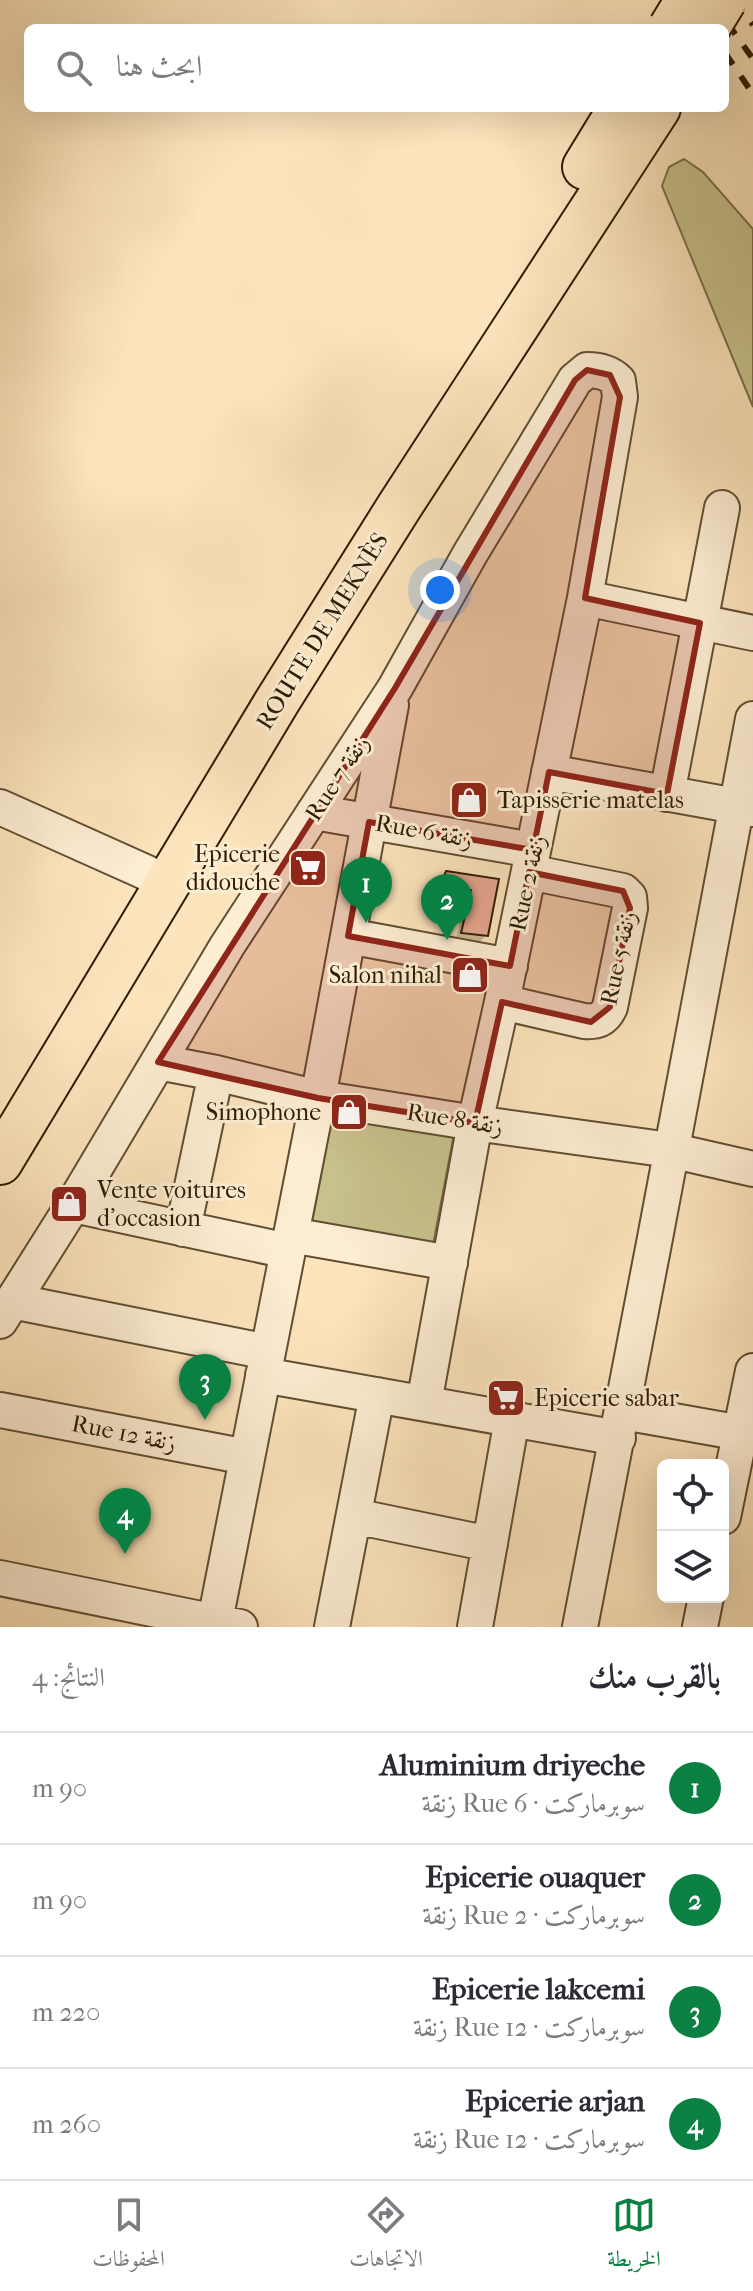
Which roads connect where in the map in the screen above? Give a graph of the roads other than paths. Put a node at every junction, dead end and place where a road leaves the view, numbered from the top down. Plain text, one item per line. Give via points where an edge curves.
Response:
1 (688, 0) edge
2 (724, 0) edge
3 (673, 24) edge
4 (709, 24) edge
5 (641, 115) edge
6 (602, 372) joint
7 (722, 508) dead end
8 (585, 598) junction
9 (700, 623) junction
10 (753, 633) edge
11 (395, 688) junction
12 (753, 719) edge
13 (549, 772) junction
14 (667, 794) junction
15 (0, 807) edge
16 (745, 808) edge
17 (314, 812) junction
18 (369, 822) junction
19 (531, 861) junction
20 (156, 878) junction
21 (348, 936) junction
22 (510, 966) junction
23 (502, 1002) junction
24 (158, 1062) junction
25 (216, 1073) junction
26 (318, 1098) junction
27 (0, 1110) edge
28 (475, 1123) junction
29 (670, 1150) junction
30 (0, 1162) edge
31 (753, 1169) edge
32 (73, 1205) junction
33 (183, 1229) junction
34 (289, 1243) junction
35 (450, 1263) junction
36 (6, 1311) edge
37 (266, 1363) junction
38 (753, 1371) edge
39 (377, 1395) junction
40 (424, 1403) junction
41 (0, 1410) edge
42 (512, 1419) junction
43 (620, 1425) junction
44 (747, 1434) edge
45 (247, 1457) junction
46 (729, 1496) edge
47 (354, 1516) junction
48 (490, 1544) junction
49 (0, 1578) edge
50 (705, 1603) edge
51 (121, 1616) edge
52 (228, 1624) edge
53 (332, 1627) edge
54 (475, 1627) edge
55 (580, 1627) edge
56 (700, 1627) edge

1 - 3 main road, bridge
2 - 4 main road, bridge
5 - 20 main road, ROUTE DE MEKNÈS via 278,700
6 - 8 street, Rue 2 زنقة via 618,381 620,397
6 - 11 street, Rue 7 زنقة via 587,370 575,380
7 - 9 street
8 - 9 street
8 - 13 street, Rue 2 زنقة
9 - 10 street
9 - 14 street
11 - 17 street, Rue 7 زنقة
11 - 18 street
12 - 16 street
13 - 14 street
13 - 19 street, Rue 2 زنقة
14 - 16 street
15 - 20 street
16 - 29 street
17 - 18 street, Rue 6 زنقة
17 - 24 street, Rue 7 زنقة
18 - 19 street, Rue 6 زنقة
18 - 21 street
19 - 22 street, Rue 2 زنقة
19 - 23 street, Rue 5 زنقة via 623,891 631,901 610,1007 600,1020 584,1021
20 - 27 main road, ROUTE DE MEKNÈS
20 - 30 main road, ROUTE DE MEKNÈS
21 - 22 street
21 - 26 street
22 - 23 street, Rue 2 زنقة
23 - 28 street, Rue 2 زنقة
24 - 25 street, Rue 8 زنقة
24 - 32 street, Rue 7 زنقة
25 - 26 street, Rue 8 زنقة
25 - 33 street
26 - 28 street, Rue 8 زنقة
26 - 34 street
28 - 29 street, Rue 8 زنقة
28 - 35 street, Rue 2 زنقة
29 - 31 street, Rue 8 زنقة
29 - 43 street
32 - 33 street
32 - 36 street, Rue 7 زنقة
33 - 34 street
34 - 35 street
34 - 37 street
35 - 40 street, Rue 2 زنقة
36 - 37 street
37 - 39 street
37 - 45 street
38 - 44 street
39 - 40 street
39 - 47 street
40 - 42 street
41 - 45 street, Rue 12 زنقة
42 - 43 street
42 - 48 street
43 - 44 street
43 - 55 street
44 - 46 street
45 - 52 street
47 - 48 street
47 - 53 street
48 - 54 street
49 - 51 street
50 - 56 street
51 - 52 street

